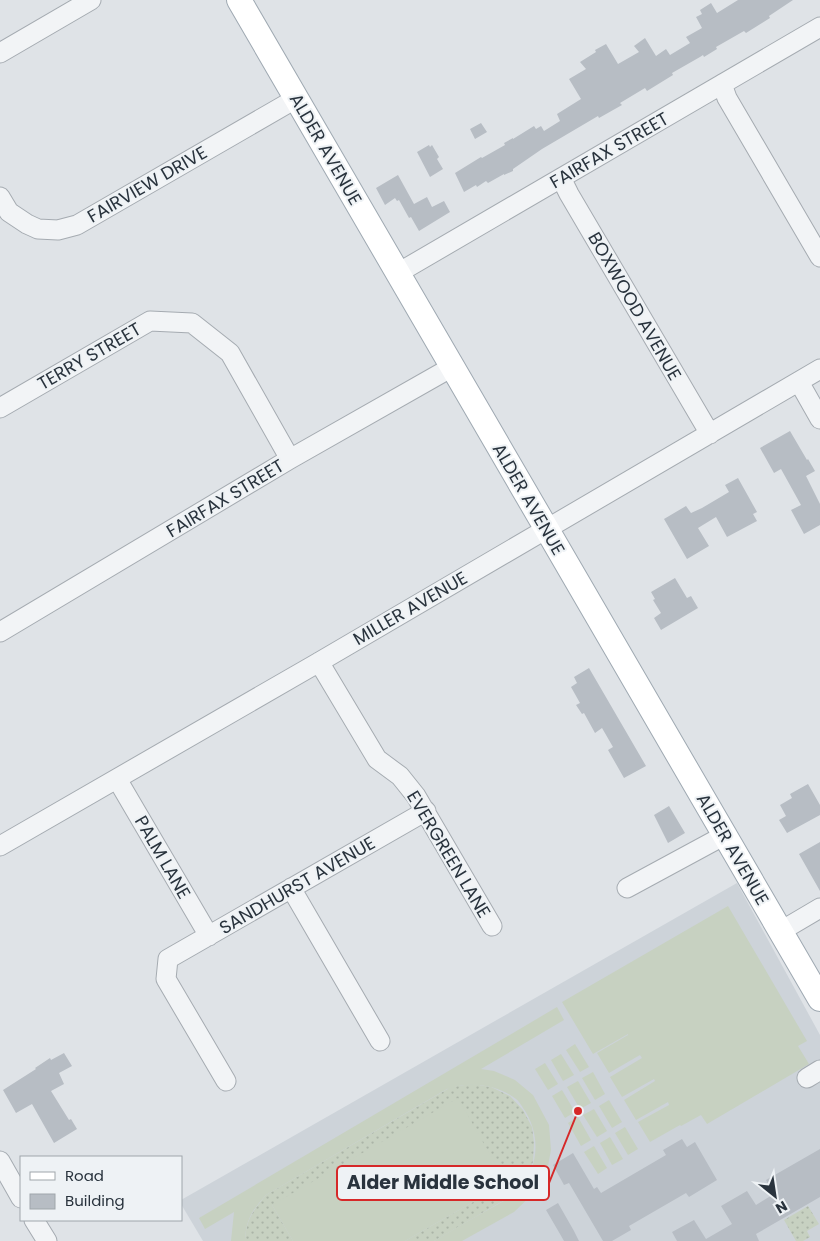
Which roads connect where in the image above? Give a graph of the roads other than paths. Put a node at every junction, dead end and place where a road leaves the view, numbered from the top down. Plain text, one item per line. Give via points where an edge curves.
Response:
1 (91, 0) edge
2 (239, 0) edge
3 (820, 27) edge
4 (0, 53) edge
5 (722, 84) junction
6 (296, 98) junction
7 (561, 178) junction
8 (0, 197) edge
9 (820, 257) edge
10 (398, 273) junction
11 (452, 367) junction
12 (820, 369) edge
13 (799, 382) junction
14 (0, 408) edge
15 (820, 419) edge
16 (710, 434) junction
17 (290, 459) junction
18 (546, 529) junction
19 (0, 632) edge
20 (319, 662) junction
21 (117, 779) junction
22 (426, 811) junction
23 (725, 835) junction
24 (0, 846) edge
25 (291, 888) junction
26 (627, 888) dead end
27 (820, 908) edge
28 (492, 926) dead end
29 (781, 931) junction
30 (209, 936) junction
31 (820, 999) edge
32 (380, 1041) dead end
33 (226, 1081) dead end
34 (0, 1161) edge
35 (5, 1183) edge
36 (20, 1197) edge
37 (35, 1221) edge
38 (47, 1241) edge

1 - 4 street
2 - 6 main road, ALDER AVENUE
3 - 5 street, FAIRFAX STREET
5 - 7 street, FAIRFAX STREET
5 - 9 street via 727,98
6 - 8 street, FAIRVIEW DRIVE via 77,225 58,230 38,229 9,212
6 - 10 main road, ALDER AVENUE
7 - 10 street, FAIRFAX STREET
7 - 16 street, BOXWOOD AVENUE
10 - 11 main road, ALDER AVENUE
11 - 17 street, FAIRFAX STREET
11 - 18 main road, ALDER AVENUE
12 - 13 street, MILLER AVENUE
13 - 15 street
13 - 16 street, MILLER AVENUE
14 - 17 street, TERRY STREET via 150,321 192,323 230,353
16 - 18 street, MILLER AVENUE
17 - 19 street, FAIRFAX STREET
18 - 20 street, MILLER AVENUE
18 - 23 main road, ALDER AVENUE
20 - 21 street, MILLER AVENUE
20 - 22 street, EVERGREEN LANE via 377,759 400,776
21 - 24 street, MILLER AVENUE
21 - 30 street, PALM LANE
22 - 25 street, SANDHURST AVENUE
22 - 28 street, EVERGREEN LANE
23 - 26 street
23 - 29 main road, ALDER AVENUE
25 - 30 street, SANDHURST AVENUE
25 - 32 street
27 - 29 street
29 - 31 main road, ALDER AVENUE
30 - 33 street, SANDHURST AVENUE via 168,959 166,979
34 - 35 street
35 - 36 street
37 - 38 street

